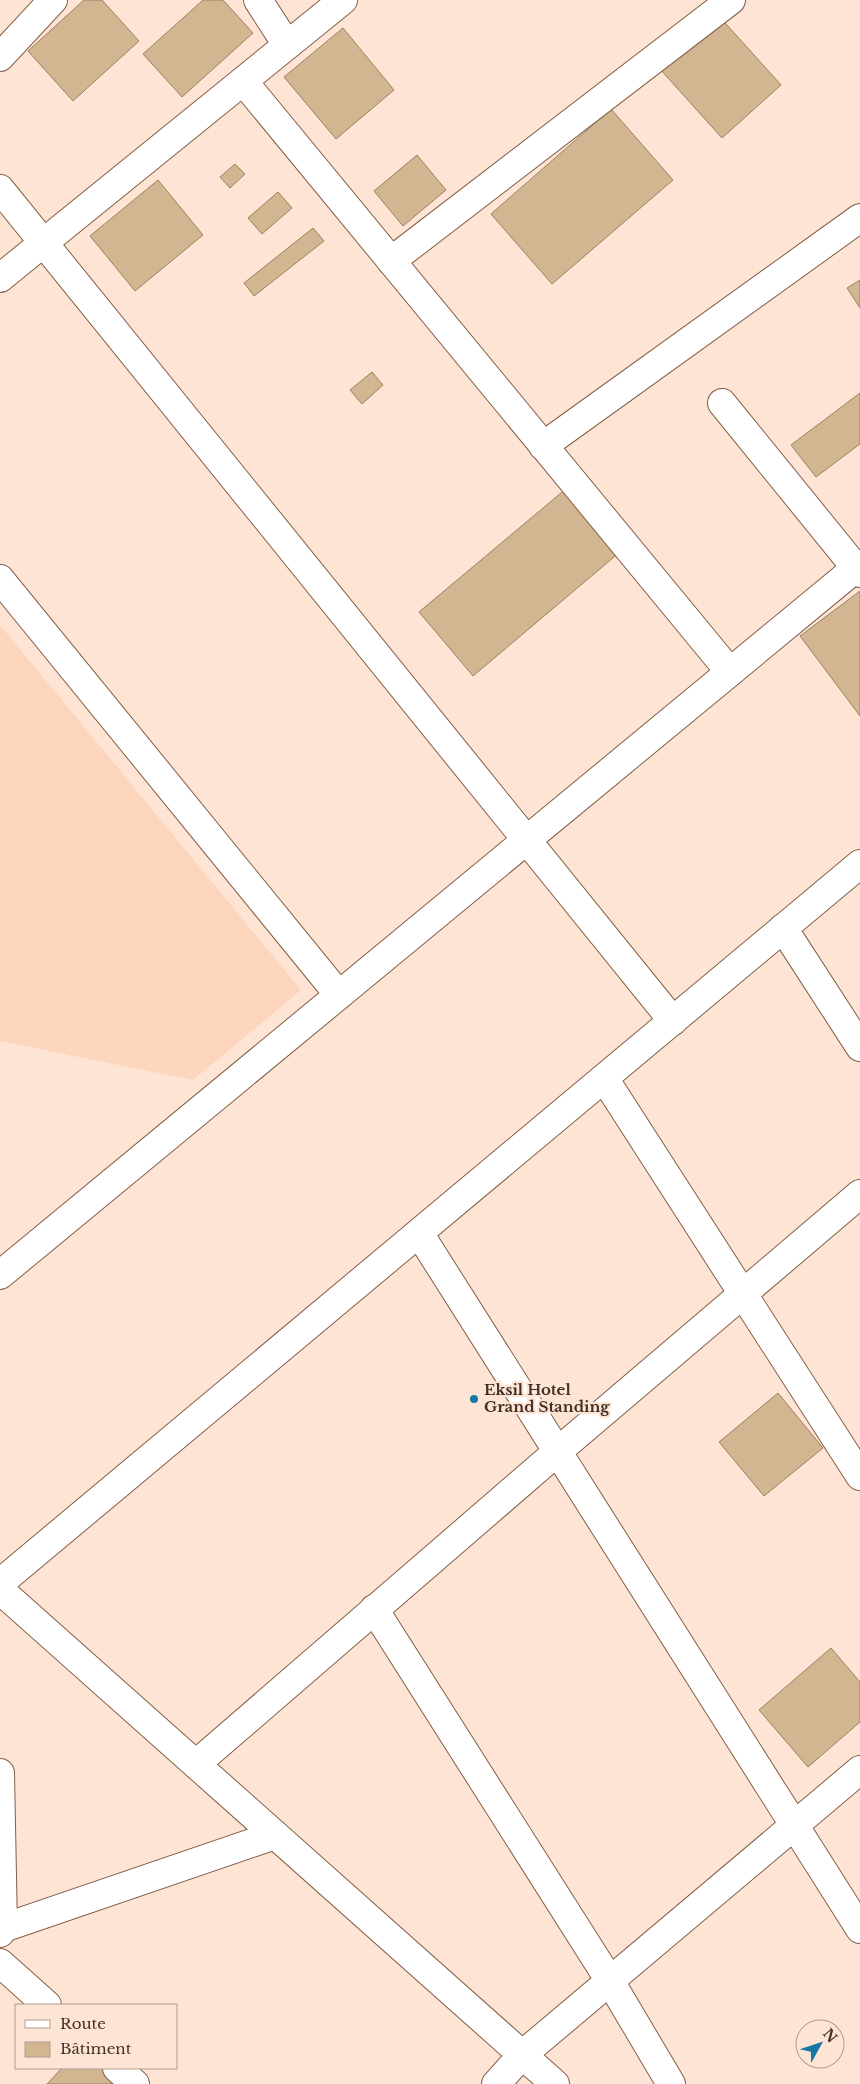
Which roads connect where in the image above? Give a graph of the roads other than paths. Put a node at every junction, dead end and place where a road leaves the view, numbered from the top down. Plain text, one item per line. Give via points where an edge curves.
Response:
1 (53, 0) edge
2 (258, 0) edge
3 (343, 0) edge
4 (731, 0) edge
5 (287, 45) junction
6 (0, 57) edge
7 (243, 81) junction
8 (0, 189) edge
9 (860, 218) edge
10 (43, 242) junction
11 (391, 261) junction
12 (0, 278) edge
13 (722, 403) dead end
14 (543, 446) junction
15 (858, 570) edge
16 (0, 579) edge
17 (730, 672) junction
18 (526, 840) junction
19 (860, 864) edge
20 (783, 928) junction
21 (340, 995) junction
22 (673, 1021) junction
23 (860, 1046) edge
24 (604, 1078) junction
25 (860, 1194) edge
26 (419, 1233) junction
27 (0, 1275) edge
28 (743, 1295) junction
29 (557, 1452) junction
30 (860, 1476) edge
31 (0, 1583) edge
32 (0, 1590) edge
33 (374, 1609) junction
34 (196, 1764) junction
35 (860, 1770) edge
36 (0, 1773) edge
37 (794, 1825) junction
38 (275, 1835) junction
39 (1, 1929) edge
40 (860, 1929) edge
41 (0, 1963) edge
42 (610, 1981) junction
43 (46, 2004) edge
44 (522, 2054) junction
45 (118, 2069) edge
46 (136, 2084) edge
47 (496, 2084) edge
48 (555, 2084) edge
49 (671, 2084) edge

1 - 6 street
2 - 5 street
3 - 5 street
4 - 11 street
5 - 7 street
7 - 10 street
7 - 11 street
8 - 10 street
9 - 14 street
10 - 12 street
10 - 18 street
11 - 14 street
13 - 15 street
14 - 17 street
15 - 17 street
16 - 21 street
17 - 18 street
18 - 21 street
18 - 22 street
19 - 20 street
20 - 22 street
20 - 23 street
21 - 27 street
22 - 24 street
24 - 26 street
24 - 28 street
25 - 28 street
26 - 29 street
26 - 31 street
28 - 29 street
28 - 30 street
29 - 33 street
29 - 37 street
32 - 34 street
33 - 34 street
33 - 42 street
34 - 38 street
35 - 37 street
36 - 39 street
37 - 40 street
37 - 42 street
38 - 39 street
38 - 44 street
41 - 43 street
42 - 44 street
42 - 49 street
44 - 47 street
44 - 48 street
45 - 46 street

